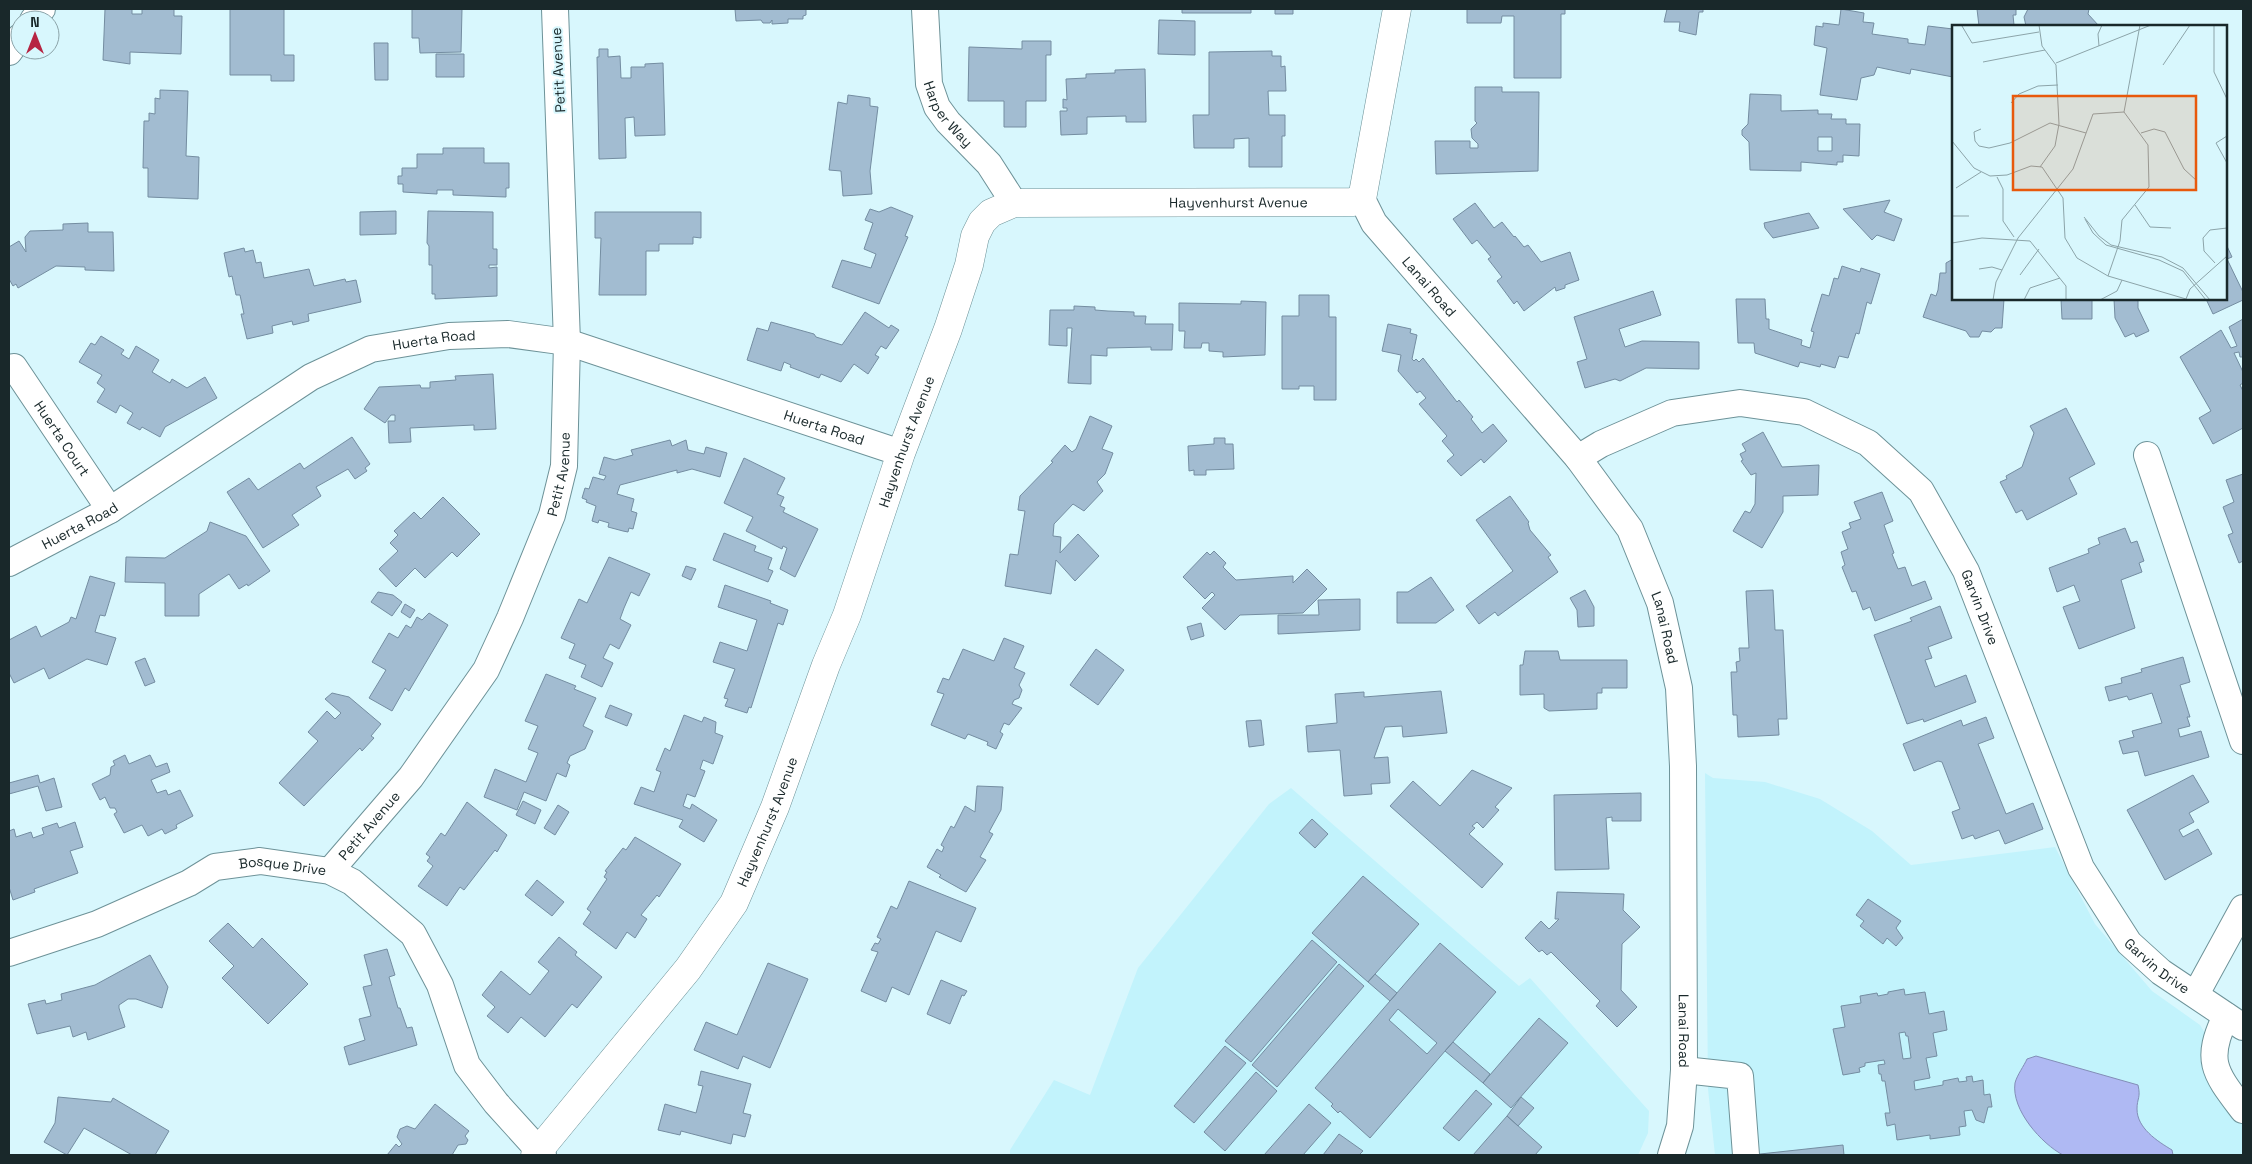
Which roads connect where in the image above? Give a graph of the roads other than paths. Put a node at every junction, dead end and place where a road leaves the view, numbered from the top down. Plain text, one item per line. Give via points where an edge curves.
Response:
1 (555, 9) edge
2 (925, 9) edge
3 (1397, 9) edge
4 (1362, 199) junction
5 (1014, 203) junction
6 (567, 342) junction
7 (14, 367) dead end
8 (902, 453) junction
9 (2147, 455) dead end
10 (1578, 458) junction
11 (110, 510) junction
12 (9, 563) edge
13 (2243, 741) edge
14 (330, 871) junction
15 (2243, 908) edge
16 (9, 953) edge
17 (2196, 994) junction
18 (2235, 1022) edge
19 (1684, 1070) junction
20 (2243, 1110) edge
21 (540, 1154) edge
22 (1671, 1155) edge
23 (1746, 1155) edge

1 - 6 street, Petit Avenue
2 - 5 street, Harper Way via 929,84 937,107 989,164
3 - 4 main road
4 - 5 main road, Hayvenhurst Avenue via 1342,202
4 - 10 street, Lanai Road via 1374,223
5 - 8 main road, Hayvenhurst Avenue via 991,213 975,236 948,329
6 - 8 street, Huerta Road
6 - 11 street, Huerta Road via 508,334 449,336 372,349 311,377
6 - 14 street, Petit Avenue via 564,466 552,515 510,618 486,670 433,748
7 - 11 street, Huerta Court
8 - 21 main road, Hayvenhurst Avenue via 847,615 775,807 734,903 688,968
9 - 13 street
10 - 17 street, Garvin Drive via 1601,444 1672,413 1740,403 1804,412 1868,443 1921,491 1966,571 2081,868 2129,943 2161,972
10 - 19 street, Lanai Road via 1630,529 1660,603 1679,688 1683,776
11 - 12 street, Huerta Road
14 - 16 street, Bosque Drive via 260,861 215,866 189,883 97,924
14 - 21 street, Bosque Drive via 352,882 413,934 440,986 467,1065
15 - 17 street
17 - 18 street, Garvin Drive
18 - 20 street via 2216,1036 2213,1058 2223,1083
19 - 22 street, Lanai Road via 1680,1126
19 - 23 street via 1740,1076

